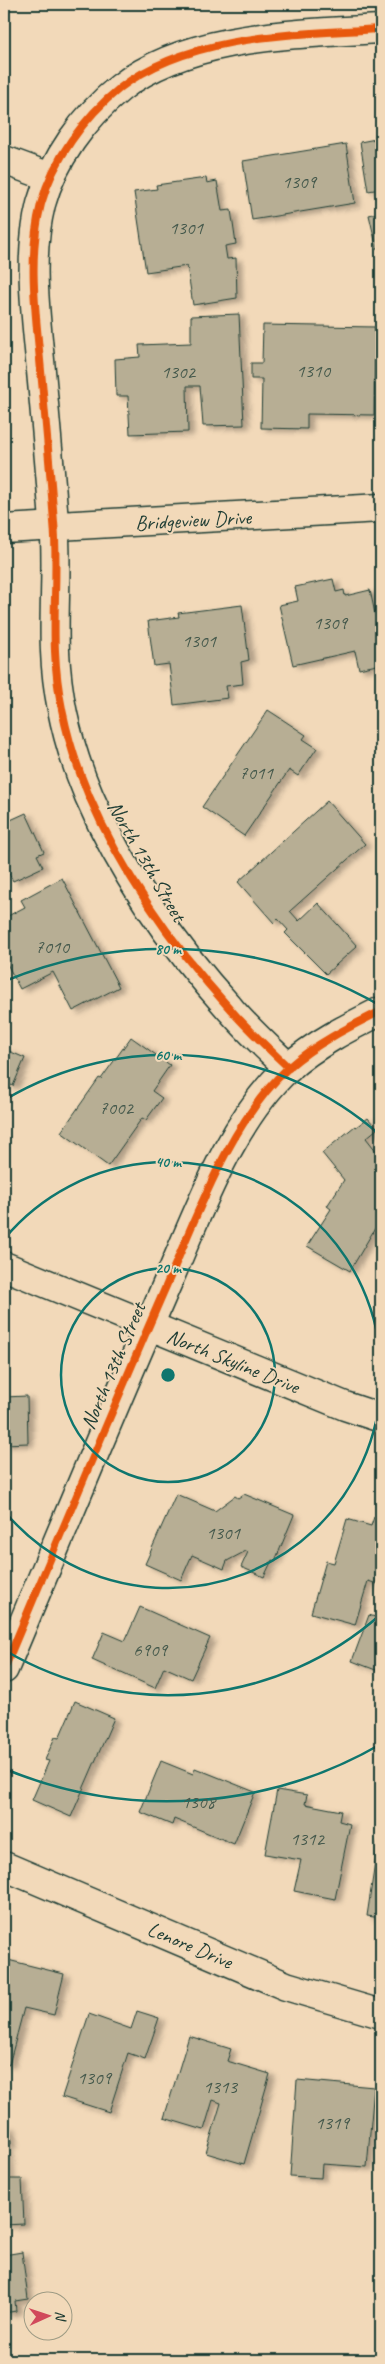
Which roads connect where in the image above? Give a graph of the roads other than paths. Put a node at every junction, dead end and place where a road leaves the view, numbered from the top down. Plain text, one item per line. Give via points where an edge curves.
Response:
1 (381, 28) edge
2 (4, 160) edge
3 (50, 177) junction
4 (381, 508) edge
5 (55, 528) junction
6 (4, 529) edge
7 (381, 1011) edge
8 (289, 1068) junction
9 (4, 1266) edge
10 (149, 1326) junction
11 (381, 1418) edge
12 (4, 1669) edge
13 (4, 1866) edge
14 (381, 2014) edge

1 - 3 street, North 13th Street via 252,40 179,56 134,79 97,110 72,141
2 - 3 street
3 - 5 street, North 13th Street via 41,206 32,275
4 - 5 street, Bridgeview Drive
5 - 6 street, Bridgeview Drive
5 - 8 street, North 13th Street via 55,654 63,709 89,796 119,856 164,928 232,1011
7 - 8 street via 341,1031
8 - 10 street, North 13th Street via 261,1100 224,1156
9 - 10 street, North Skyline Drive
10 - 11 street, North Skyline Drive
10 - 12 street, North 13th Street
13 - 14 street, Lenore Drive via 286,1986

